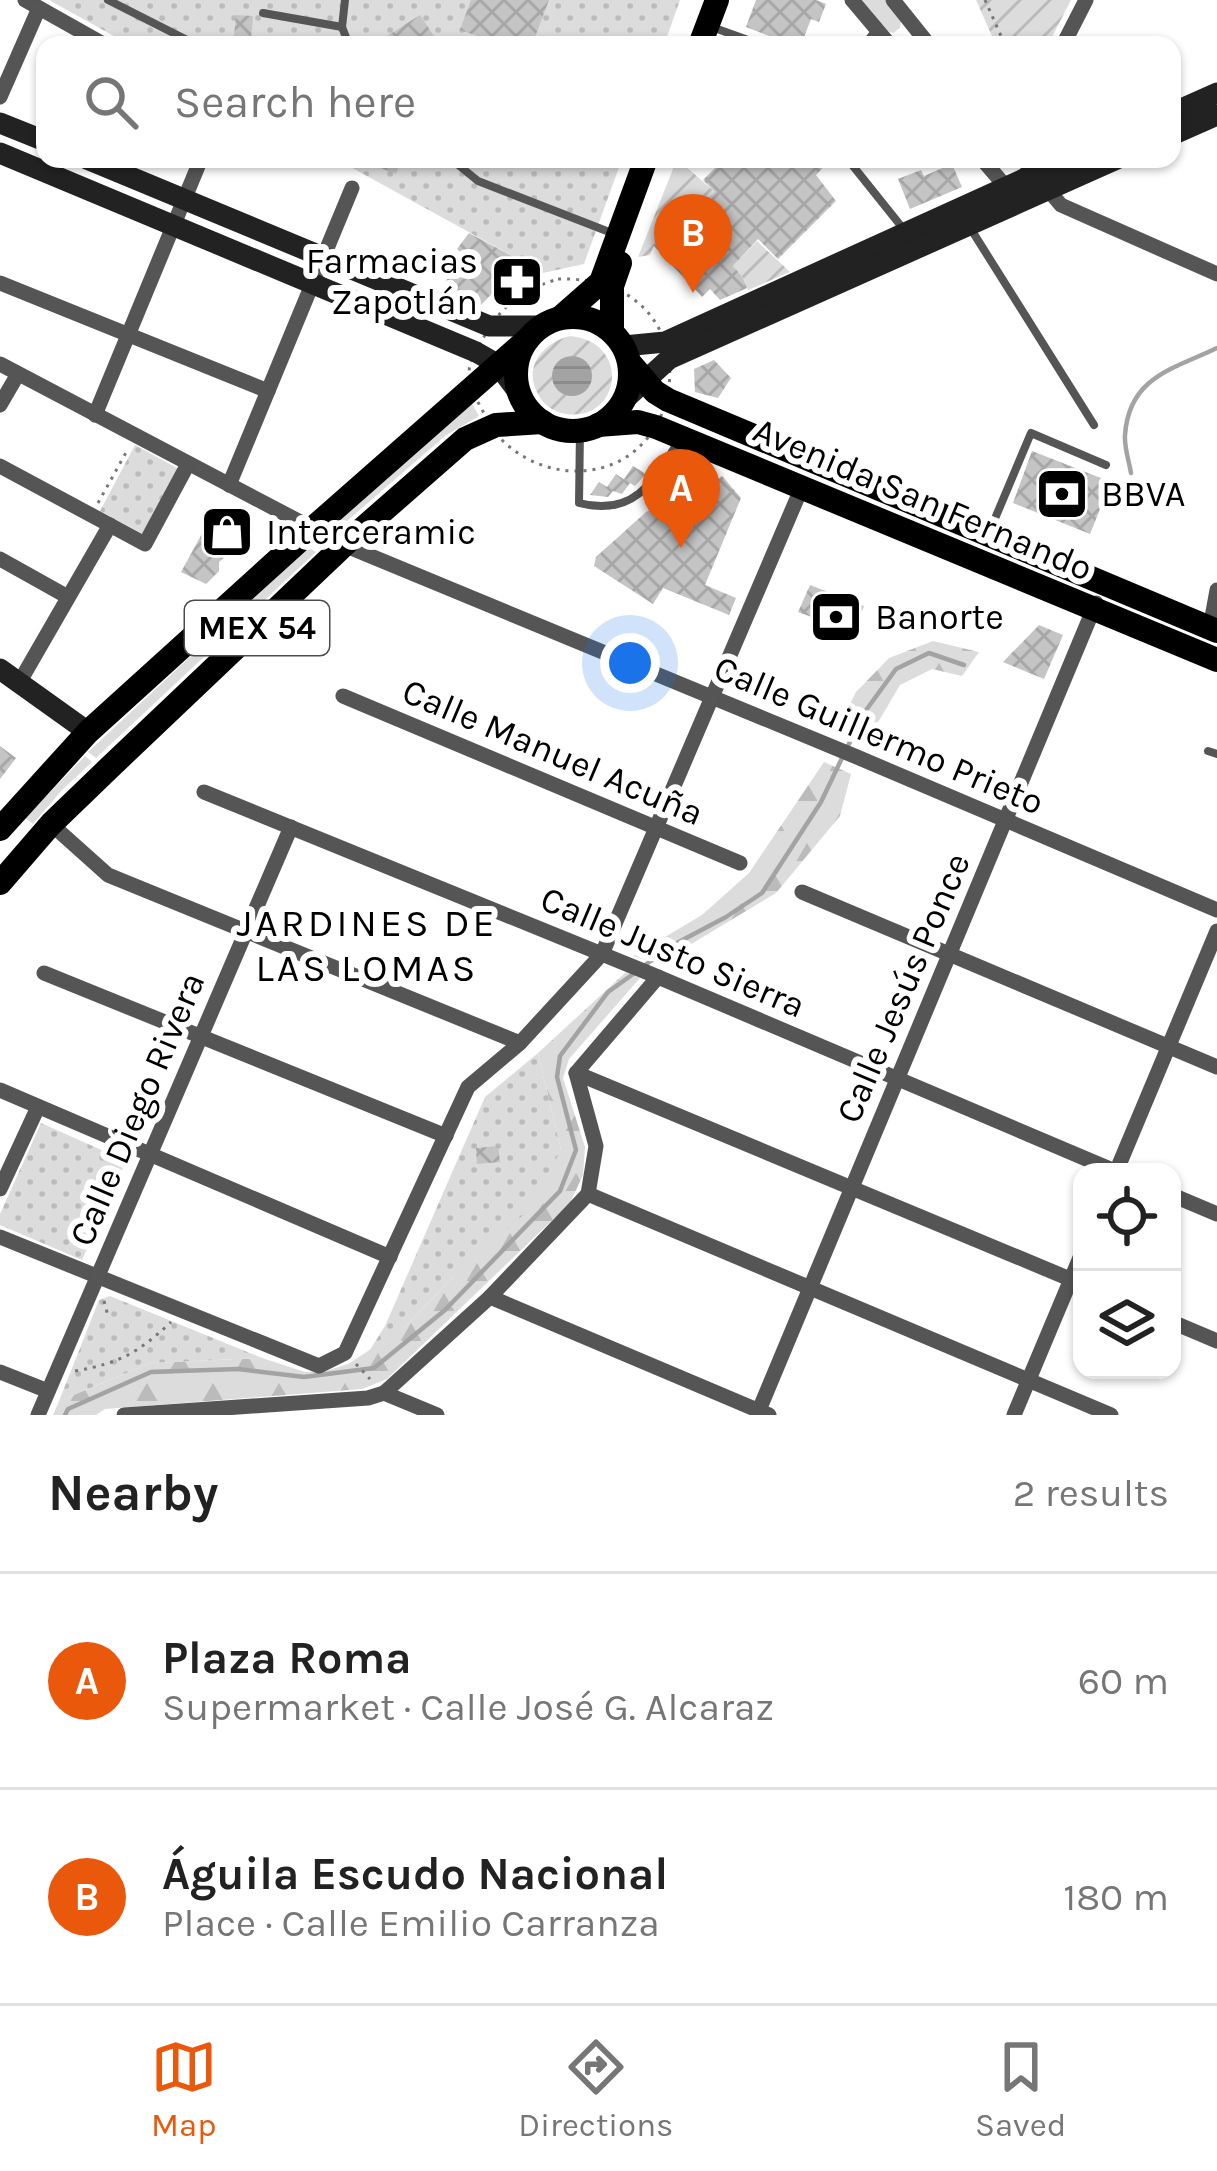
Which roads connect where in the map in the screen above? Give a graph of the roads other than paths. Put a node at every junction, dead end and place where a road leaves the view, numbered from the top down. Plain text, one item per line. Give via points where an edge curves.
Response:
1 (108, 0) edge
2 (345, 0) edge
3 (703, 0) edge
4 (717, 0) edge
5 (852, 0) edge
6 (893, 0) edge
7 (1086, 0) edge
8 (32, 4) edge
9 (263, 13) dead end
10 (914, 26) junction
11 (342, 27) junction
12 (877, 29) junction
13 (89, 36) edge
14 (179, 36) edge
15 (346, 36) edge
16 (690, 36) edge
17 (704, 36) edge
18 (871, 36) edge
19 (883, 36) edge
20 (901, 36) edge
21 (922, 36) edge
22 (1068, 36) edge
23 (1217, 93) edge
24 (0, 97) edge
25 (1181, 109) edge
26 (1217, 116) edge
27 (0, 123) edge
28 (1181, 131) edge
29 (36, 137) edge
30 (0, 153) edge
31 (36, 168) edge
32 (36, 168) edge
33 (109, 168) edge
34 (197, 168) edge
35 (462, 168) edge
36 (643, 168) edge
37 (655, 168) edge
38 (855, 168) edge
39 (987, 168) edge
40 (1004, 168) edge
41 (1081, 168) edge
42 (1033, 180) edge
43 (998, 186) junction
44 (352, 188) dead end
45 (185, 200) junction
46 (969, 224) junction
47 (174, 225) junction
48 (906, 232) junction
49 (618, 235) junction
50 (323, 257) junction
51 (1217, 274) edge
52 (313, 282) junction
53 (0, 283) edge
54 (606, 284) junction
55 (543, 328) junction
56 (128, 335) junction
57 (667, 350) junction
58 (627, 355) junction
59 (487, 358) junction
60 (0, 364) edge
61 (18, 374) junction
62 (268, 391) junction
63 (519, 393) junction
64 (0, 405) edge
65 (95, 415) junction
66 (543, 422) junction
67 (1094, 425) dead end
68 (589, 428) junction
69 (681, 436) junction
70 (188, 464) junction
71 (1106, 464) dead end
72 (0, 466) edge
73 (229, 485) junction
74 (802, 487) junction
75 (903, 499) junction
76 (110, 525) junction
77 (893, 525) junction
78 (312, 529) junction
79 (988, 535) junction
80 (344, 545) junction
81 (0, 559) edge
82 (1104, 583) junction
83 (1217, 590) edge
84 (68, 597) junction
85 (1093, 608) junction
86 (1214, 630) edge
87 (1217, 660) edge
88 (0, 669) edge
89 (19, 683) junction
90 (343, 696) dead end
91 (713, 698) junction
92 (88, 732) junction
93 (204, 792) dead end
94 (1005, 820) junction
95 (51, 824) junction
96 (4, 825) edge
97 (291, 827) junction
98 (655, 827) junction
99 (30, 849) junction
100 (740, 863) dead end
101 (0, 883) edge
102 (802, 892) dead end
103 (1217, 910) edge
104 (1217, 931) edge
105 (245, 933) junction
106 (950, 953) junction
107 (609, 957) junction
108 (44, 973) dead end
109 (654, 976) junction
110 (201, 1036) junction
111 (520, 1042) junction
112 (1168, 1046) junction
113 (1217, 1067) edge
114 (576, 1073) junction
115 (897, 1079) junction
116 (0, 1090) edge
117 (38, 1107) junction
118 (446, 1136) junction
119 (150, 1154) junction
120 (1095, 1163) edge
121 (1120, 1163) edge
122 (851, 1188) junction
123 (0, 1189) edge
124 (587, 1193) junction
125 (1181, 1199) edge
126 (1217, 1214) edge
127 (0, 1237) edge
128 (390, 1257) junction
129 (98, 1276) junction
130 (1073, 1280) edge
131 (810, 1288) junction
132 (1073, 1290) edge
133 (490, 1297) junction
134 (1181, 1326) edge
135 (1217, 1341) edge
136 (0, 1372) edge
137 (1029, 1380) junction
138 (48, 1391) junction
139 (376, 1396) junction
140 (761, 1414) edge
141 (38, 1415) edge
142 (124, 1415) edge
143 (362, 1415) edge
144 (436, 1415) edge
145 (1014, 1415) edge
146 (1111, 1415) edge

1 - 14 lane
2 - 11 lane
3 - 16 main road
4 - 17 main road
5 - 12 street
6 - 10 street
7 - 22 street
8 - 13 street
8 - 24 street
9 - 11 lane
10 - 20 street
10 - 21 street
11 - 15 lane
12 - 18 lane
12 - 19 street
23 - 25 street
26 - 28 street
27 - 29 street
30 - 31 street
32 - 47 street
33 - 45 street
34 - 45 street
35 - 49 lane
36 - 49 main road
37 - 54 main road
38 - 48 lane
39 - 43 street
40 - 43 street
41 - 42 street
42 - 43 street
42 - 46 street
42 - 51 street via 1060,205
43 - 48 street
44 - 50 street
45 - 47 street
45 - 50 street
46 - 57 street
46 - 67 lane
47 - 52 street
47 - 56 street
48 - 57 street
49 - 54 main road
50 - 52 street
50 - 55 street via 490,326
52 - 59 street
52 - 62 street
53 - 56 street
54 - 55 main road
54 - 58 main road
55 - 58 main road via 578,317 596,321
55 - 59 main road, MEX 54
55 - 63 main road via 519,356
56 - 62 street
56 - 65 street
57 - 58 street
57 - 58 street
58 - 68 main road via 624,400
58 - 75 main road, Avenida San Fernando via 668,400
59 - 63 street
59 - 78 main road, MEX 54 via 472,387
60 - 61 street, Calle Guillermo Prieto
61 - 64 street
61 - 65 street, Calle Guillermo Prieto
62 - 73 street
63 - 66 main road
65 - 70 street, Calle Guillermo Prieto
66 - 68 main road
66 - 80 main road, MEX 54 via 465,439
68 - 69 main road, Avenida San Fernando via 638,422
68 - 69 lane via 579,502 598,508 634,500
69 - 74 main road, Avenida San Fernando
70 - 73 street, Calle Guillermo Prieto
70 - 76 street via 145,544
71 - 79 lane via 1031,433
72 - 76 street
73 - 78 street, Calle Guillermo Prieto
74 - 77 main road, Avenida San Fernando
74 - 91 street
75 - 77 main road
75 - 79 main road, Avenida San Fernando
76 - 84 street
77 - 85 main road, Avenida San Fernando
78 - 80 street, Calle Guillermo Prieto
78 - 92 main road, MEX 54
79 - 82 main road, Avenida San Fernando
80 - 91 street, Calle Guillermo Prieto
80 - 95 main road, MEX 54
81 - 84 street
82 - 85 street, Calle Jesús Ponce
82 - 86 main road, Avenida San Fernando
83 - 86 street
84 - 89 street
85 - 87 main road, Avenida San Fernando
85 - 94 street, Calle Jesús Ponce
88 - 89 street
89 - 92 street
90 - 98 street, Calle Manuel Acuña
91 - 94 street, Calle Guillermo Prieto
91 - 98 street
92 - 96 main road, MEX 54
93 - 97 street, Calle Justo Sierra
94 - 103 street, Calle Guillermo Prieto
94 - 106 street, Calle Jesús Ponce
95 - 99 main road, MEX 54
95 - 105 street via 108,875
96 - 99 main road
97 - 105 street, Calle Diego Rivera
97 - 107 street, Calle Justo Sierra
98 - 100 street, Calle Manuel Acuña
98 - 107 street
99 - 101 main road, MEX 54
102 - 106 street
104 - 112 street
105 - 110 street, Calle Diego Rivera
105 - 111 street
106 - 112 street
106 - 115 street, Calle Jesús Ponce
107 - 109 street, Calle Justo Sierra
107 - 111 street
108 - 110 street
109 - 114 street
109 - 115 street, Calle Justo Sierra
110 - 118 street
110 - 119 street, Calle Diego Rivera
111 - 118 street via 468,1087
112 - 113 street
112 - 121 street
114 - 122 street
114 - 124 street via 596,1145
115 - 120 street, Calle Justo Sierra
115 - 122 street, Calle Jesús Ponce
116 - 117 street
117 - 119 street
117 - 123 street
118 - 128 street
119 - 128 street
119 - 129 street, Calle Diego Rivera
122 - 130 street
122 - 131 street, Calle Jesús Ponce
124 - 131 street
124 - 133 street
125 - 126 street
127 - 129 street
128 - 129 street via 345,1353 319,1366
129 - 138 street, Calle Diego Rivera
131 - 137 street
131 - 140 street, Calle Jesús Ponce
132 - 137 street
133 - 139 street
133 - 140 street
134 - 135 street
136 - 138 street
137 - 145 street
137 - 146 street
138 - 141 street, Calle Diego Rivera
139 - 142 street
139 - 143 street
139 - 144 street

